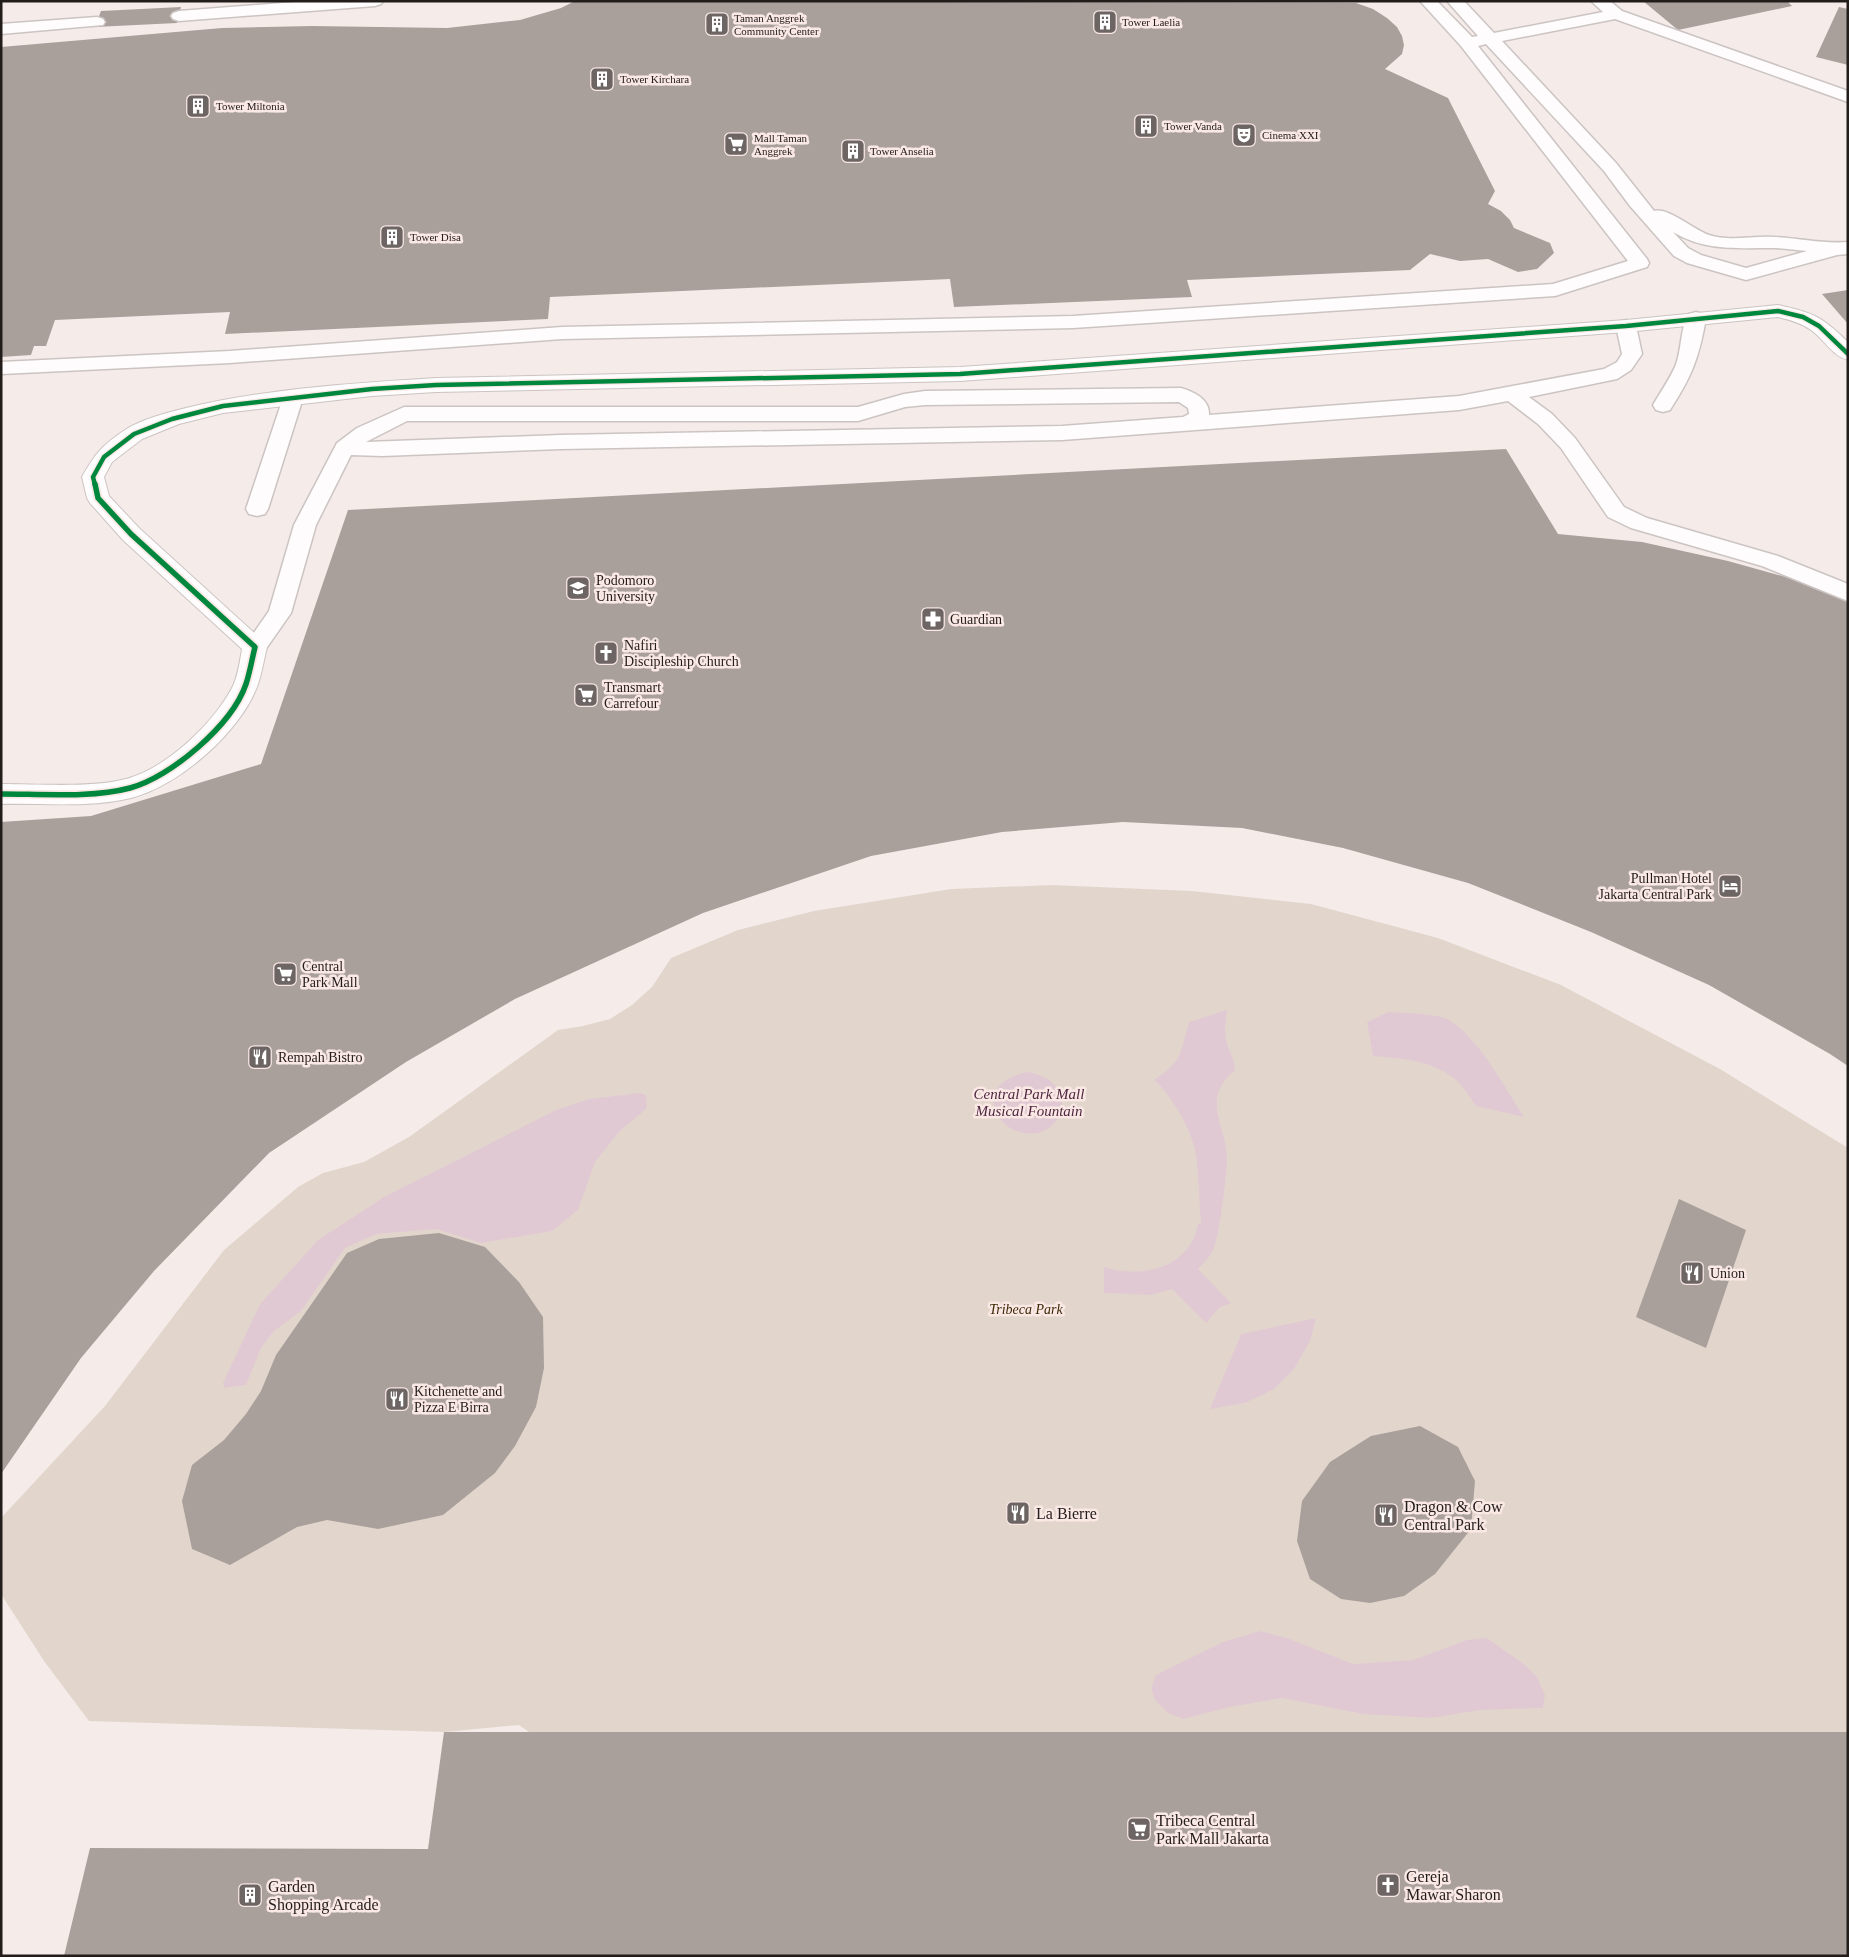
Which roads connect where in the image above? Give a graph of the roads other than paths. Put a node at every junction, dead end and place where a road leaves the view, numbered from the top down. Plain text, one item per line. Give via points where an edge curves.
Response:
1 (375, 1) edge
2 (1428, 1) edge
3 (1455, 1) edge
4 (1599, 1) edge
5 (1616, 14) junction
6 (179, 16) dead end
7 (97, 22) dead end
8 (1, 29) edge
9 (1491, 39) junction
10 (1467, 42) junction
11 (1848, 97) edge
12 (1636, 202) junction
13 (1842, 249) edge
14 (1696, 318) junction
15 (1626, 326) junction
16 (1848, 354) edge
17 (1, 368) edge
18 (1512, 394) junction
19 (293, 398) junction
20 (1663, 405) dead end
21 (873, 412) junction
22 (1186, 424) junction
23 (896, 436) junction
24 (344, 448) junction
25 (256, 509) dead end
26 (1848, 593) edge
27 (255, 647) junction
28 (1, 794) edge

1 - 6 lane
2 - 10 lane
3 - 9 lane
4 - 5 lane
5 - 9 lane
5 - 11 lane
7 - 8 lane
9 - 10 lane
9 - 12 lane via 1610,167
10 - 17 lane via 1640,263 1555,290 1073,322 562,333 230,357
12 - 13 lane via 1686,232 1708,241 1774,242
12 - 13 lane via 1681,252 1746,274
14 - 15 street
14 - 16 street via 1778,311 1803,317 1819,326
14 - 20 lane via 1685,367
15 - 18 lane via 1632,354 1624,366 1603,376
15 - 19 street via 960,374 446,385
18 - 22 lane via 1459,403
18 - 26 lane via 1545,419 1568,443 1616,512 1639,523 1770,562
19 - 25 lane
19 - 27 street via 223,406 172,419 134,434 104,457 93,477 98,498 131,534
21 - 22 lane via 897,402 925,398 1166,394 1194,400 1200,408 1196,419
21 - 23 lane via 880,425
21 - 24 lane via 404,414 364,433
22 - 23 lane via 1062,433
23 - 24 lane
24 - 27 lane via 305,525 280,613
27 - 28 street via 246,685 225,721 165,773 130,788 102,793

